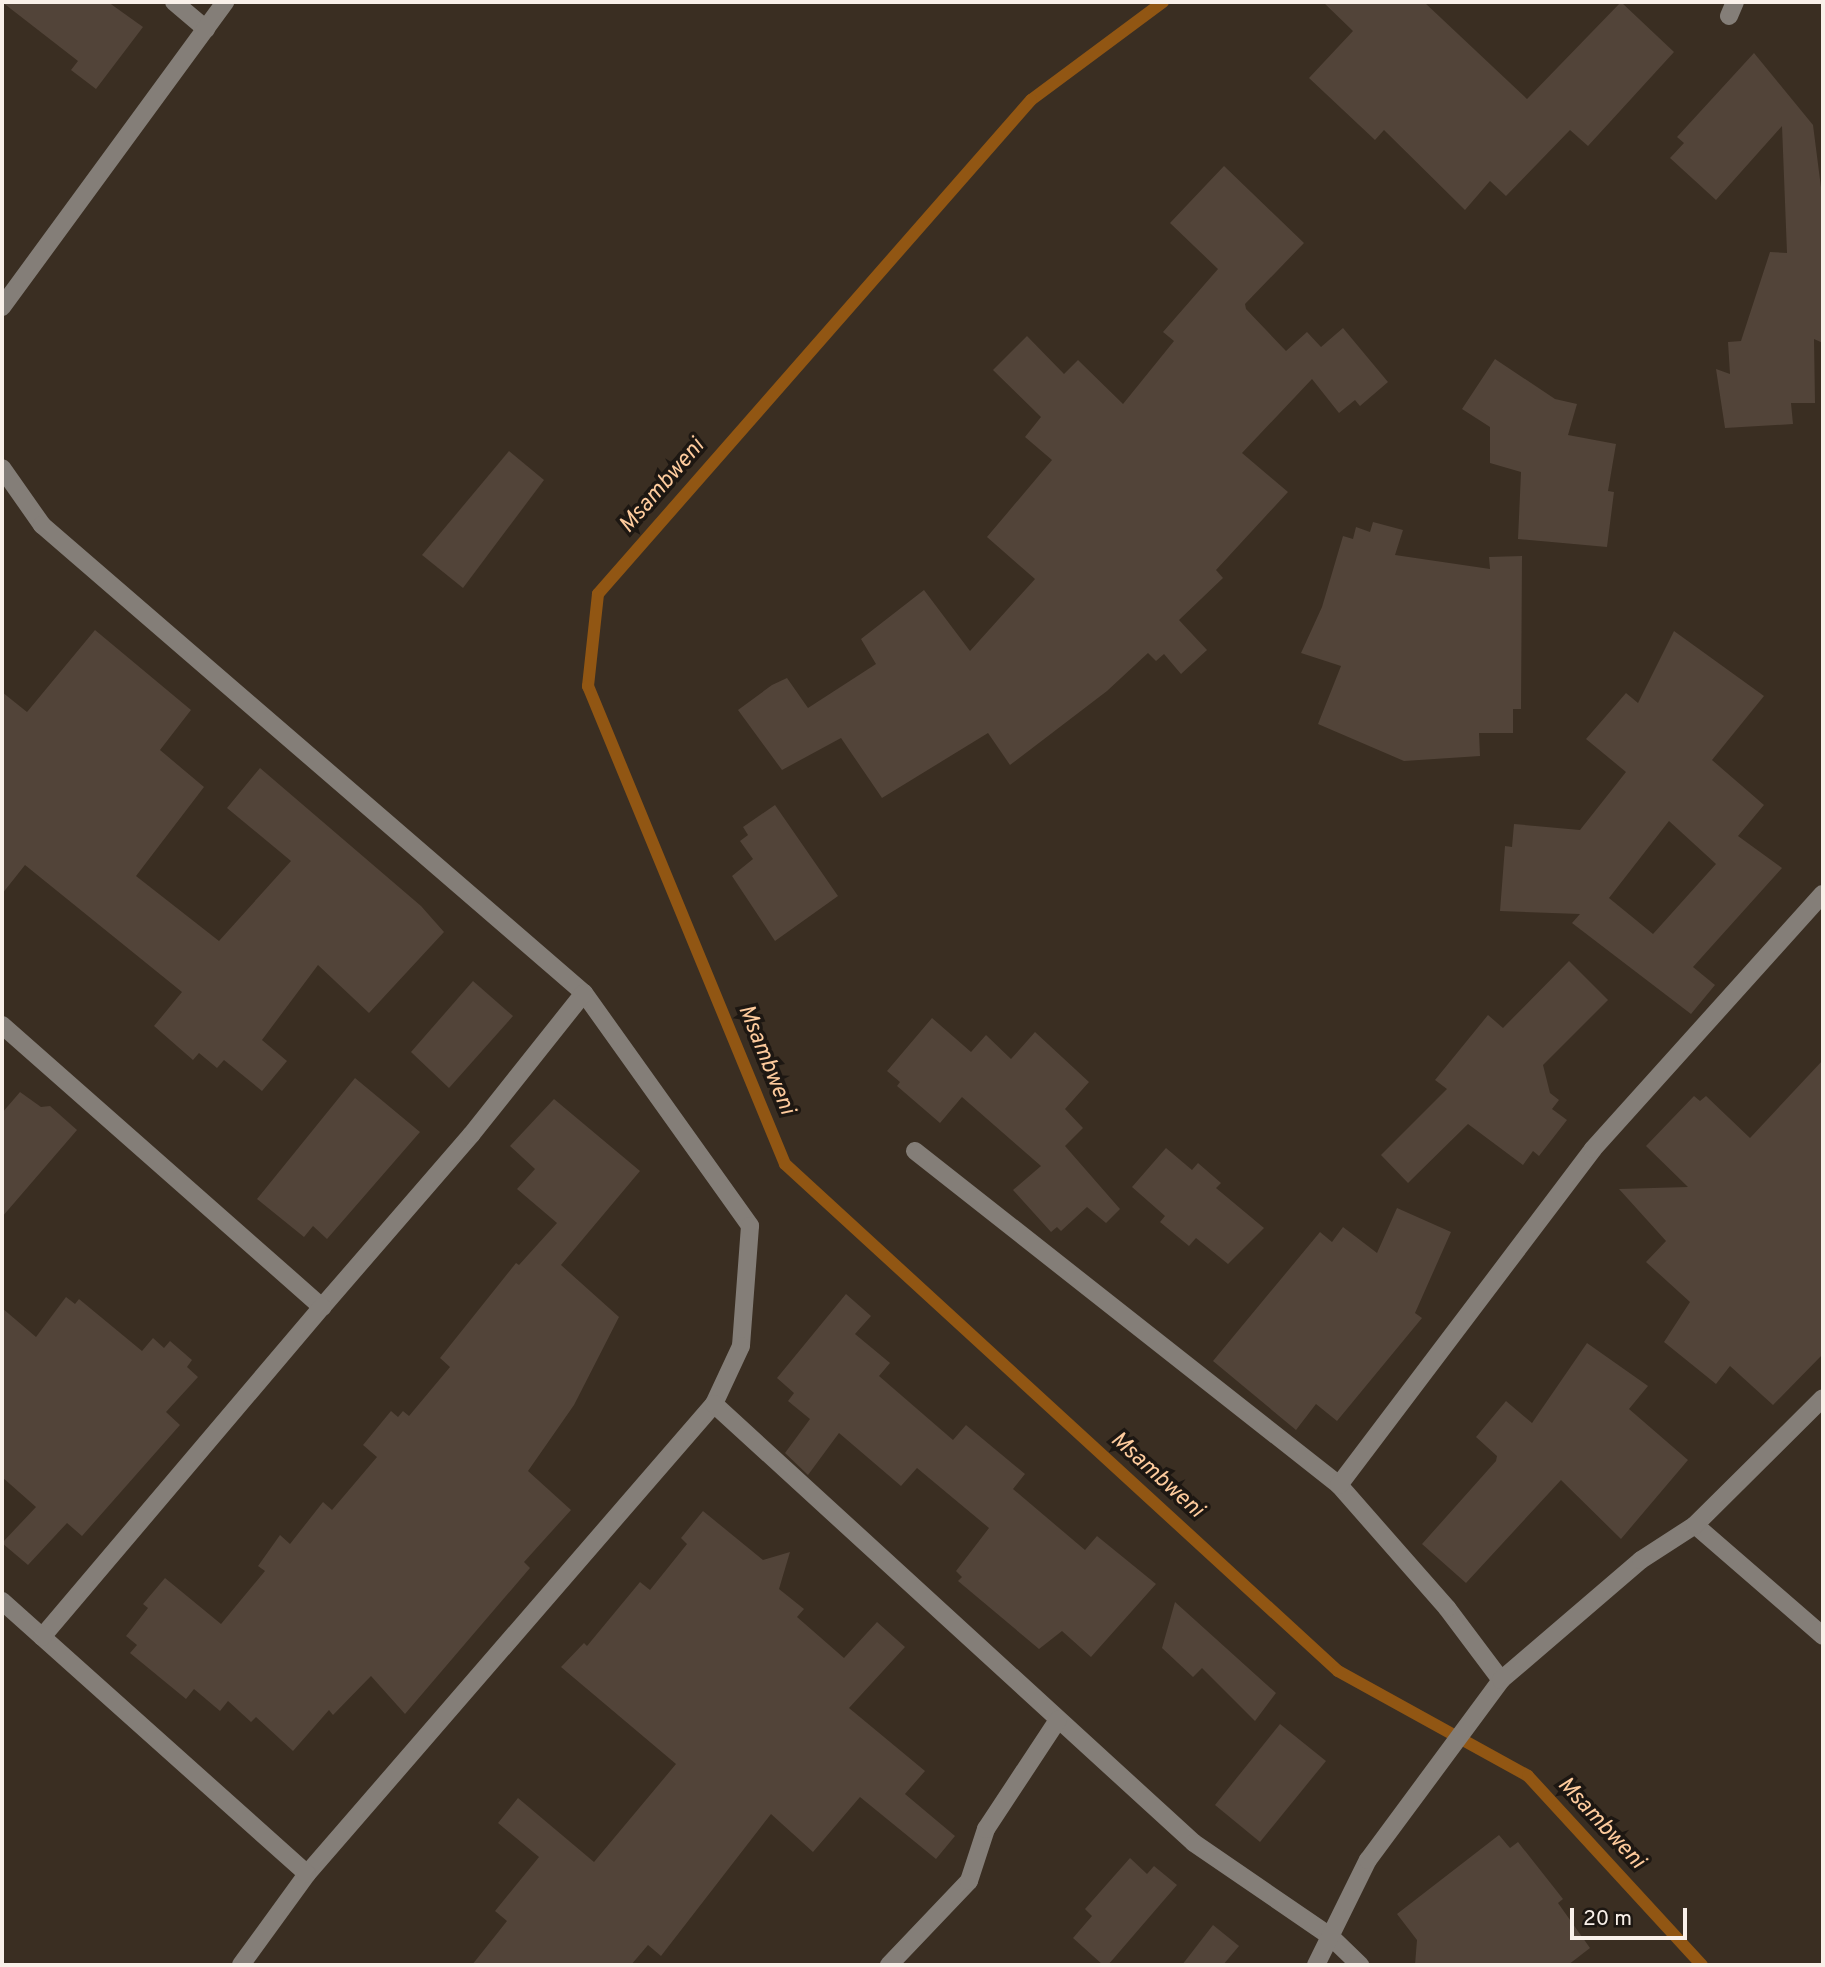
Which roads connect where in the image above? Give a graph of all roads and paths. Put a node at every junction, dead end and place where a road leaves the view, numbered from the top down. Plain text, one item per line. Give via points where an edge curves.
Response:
1 (174, 2) edge
2 (225, 2) edge
3 (206, 29) junction
4 (2, 307) edge
5 (2, 468) edge
6 (1823, 894) edge
7 (584, 993) junction
8 (2, 1025) edge
9 (915, 1151) dead end
10 (322, 1307) junction
11 (1823, 1398) edge
12 (715, 1404) junction
13 (1339, 1485) junction
14 (1695, 1524) junction
15 (2, 1601) edge
16 (1823, 1636) edge
17 (42, 1637) junction
18 (1501, 1681) junction
19 (1058, 1720) junction
20 (307, 1874) junction
21 (1330, 1936) junction
22 (241, 1965) edge
23 (889, 1965) edge
24 (1315, 1965) edge
25 (1360, 1965) edge

1 - 3 street
2 - 3 street
3 - 4 street
5 - 7 street via 41,525
6 - 13 street via 1592,1149
7 - 10 street via 471,1135
7 - 12 street via 750,1226 741,1346
8 - 10 street
9 - 13 street
10 - 17 street
11 - 14 street
12 - 19 street
12 - 20 street
13 - 18 street via 1447,1608
14 - 16 street
14 - 18 street via 1642,1560
15 - 17 street
17 - 20 street
18 - 21 street via 1437,1761 1368,1860
19 - 21 street via 1195,1843
19 - 23 street via 986,1829 969,1881
20 - 22 street
21 - 24 street
21 - 25 street

